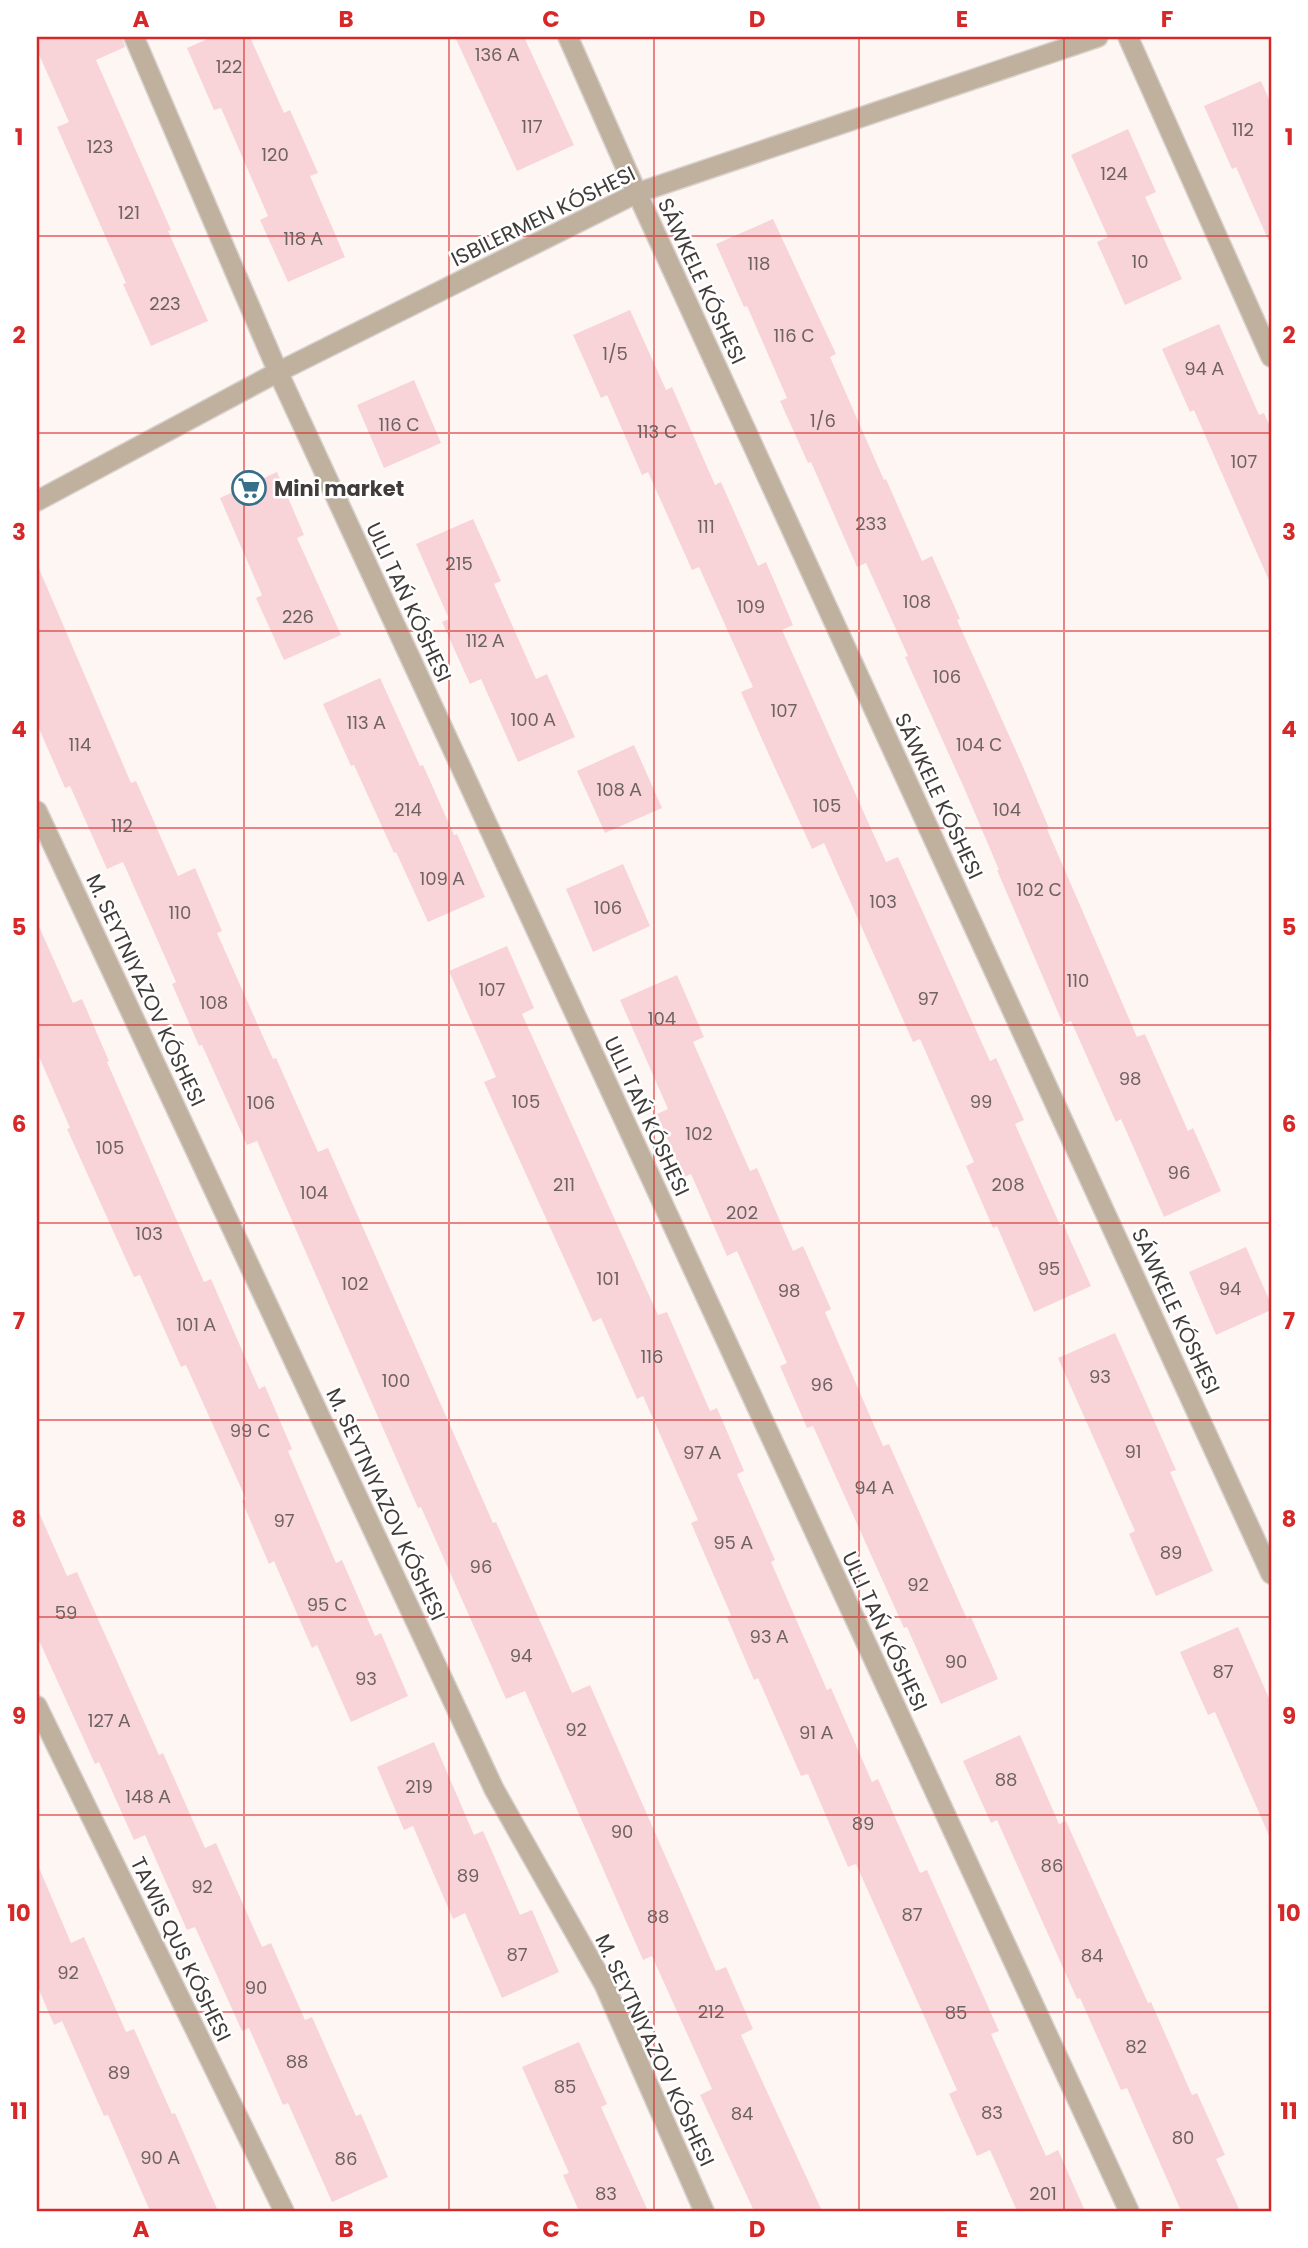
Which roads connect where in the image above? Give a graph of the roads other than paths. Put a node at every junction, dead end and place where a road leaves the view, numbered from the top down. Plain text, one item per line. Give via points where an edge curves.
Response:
1 (134, 37) edge
2 (568, 37) edge
3 (1098, 37) edge
4 (1128, 37) edge
5 (637, 193) junction
6 (1271, 357) edge
7 (278, 372) junction
8 (37, 501) edge
9 (37, 811) edge
10 (1271, 1574) edge
11 (37, 1706) edge
12 (284, 2211) edge
13 (704, 2211) edge
14 (1129, 2211) edge

1 - 7 street
2 - 5 street, SÁWKELE KÓSHESI
3 - 5 street, ISBILERMEN KÓSHESI
4 - 6 street
5 - 7 street, ISBILERMEN KÓSHESI
5 - 10 street, SÁWKELE KÓSHESI
7 - 8 street, ISBILERMEN KÓSHESI
7 - 14 street
9 - 13 street, M. SEYTNIYAZOV KÓSHESI via 494,1789 604,1984
11 - 12 street

